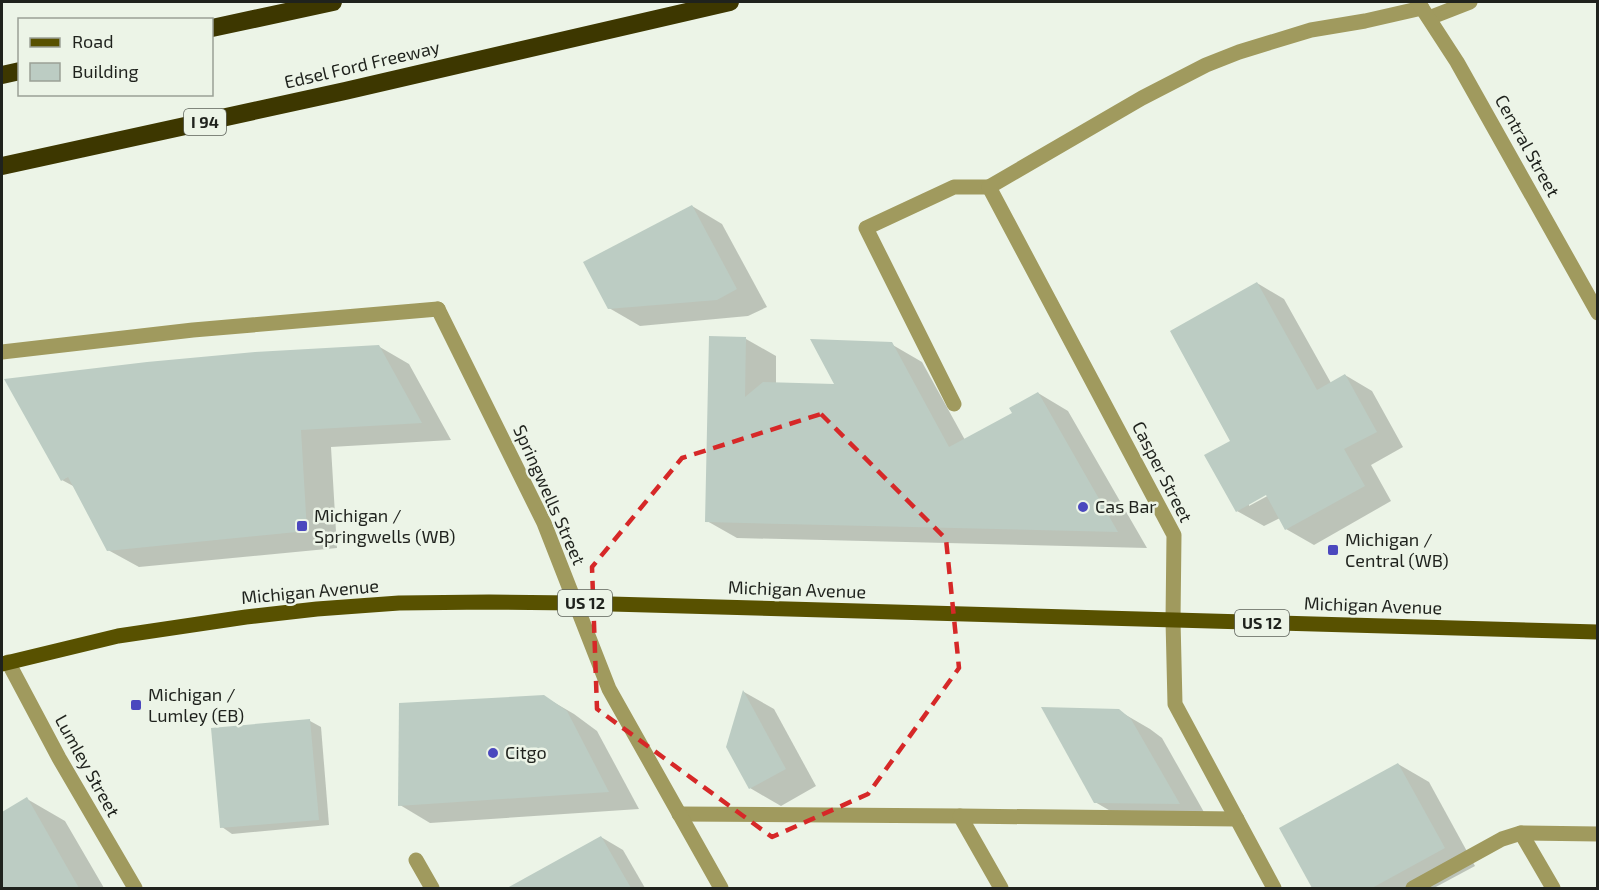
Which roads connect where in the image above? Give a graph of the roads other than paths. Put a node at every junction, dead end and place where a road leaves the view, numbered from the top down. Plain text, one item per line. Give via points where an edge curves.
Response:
1 (333, 2) edge
2 (730, 2) edge
3 (1470, 2) edge
4 (1423, 9) edge
5 (213, 28) edge
6 (18, 71) edge
7 (2, 75) edge
8 (2, 166) edge
9 (989, 187) junction
10 (1598, 313) edge
11 (2, 352) edge
12 (954, 404) dead end
13 (575, 603) junction
14 (1173, 620) junction
15 (1598, 632) edge
16 (5, 663) edge
17 (679, 814) junction
18 (960, 816) junction
19 (1236, 819) junction
20 (1521, 833) junction
21 (1598, 834) edge
22 (416, 860) dead end
23 (135, 888) edge
24 (432, 888) edge
25 (721, 888) edge
26 (1001, 888) edge
27 (1274, 888) edge
28 (1413, 888) edge
29 (1552, 888) edge

1 - 5 highway
2 - 8 highway, Edsel Ford Freeway / I 94
3 - 4 street
4 - 9 street via 1311,30 1239,51 1142,98
4 - 10 street, Central Street via 1457,62
6 - 7 highway
9 - 12 street via 954,187 866,228
9 - 14 street, Casper Street via 1174,535
11 - 13 street, Springwells Street via 193,330 438,309 544,523
13 - 14 main road, Michigan Avenue / US 12
13 - 16 main road, Michigan Avenue / US 12 via 399,603 317,609 118,636
13 - 17 street, Springwells Street via 609,689
14 - 15 main road, Michigan Avenue / US 12
14 - 19 street, Casper Street via 1175,704
16 - 23 street, Lumley Street
17 - 18 street
17 - 25 street, Springwells Street
18 - 19 street
18 - 26 street
19 - 27 street, Casper Street
20 - 21 street
20 - 28 street via 1502,839
20 - 29 street
22 - 24 street

